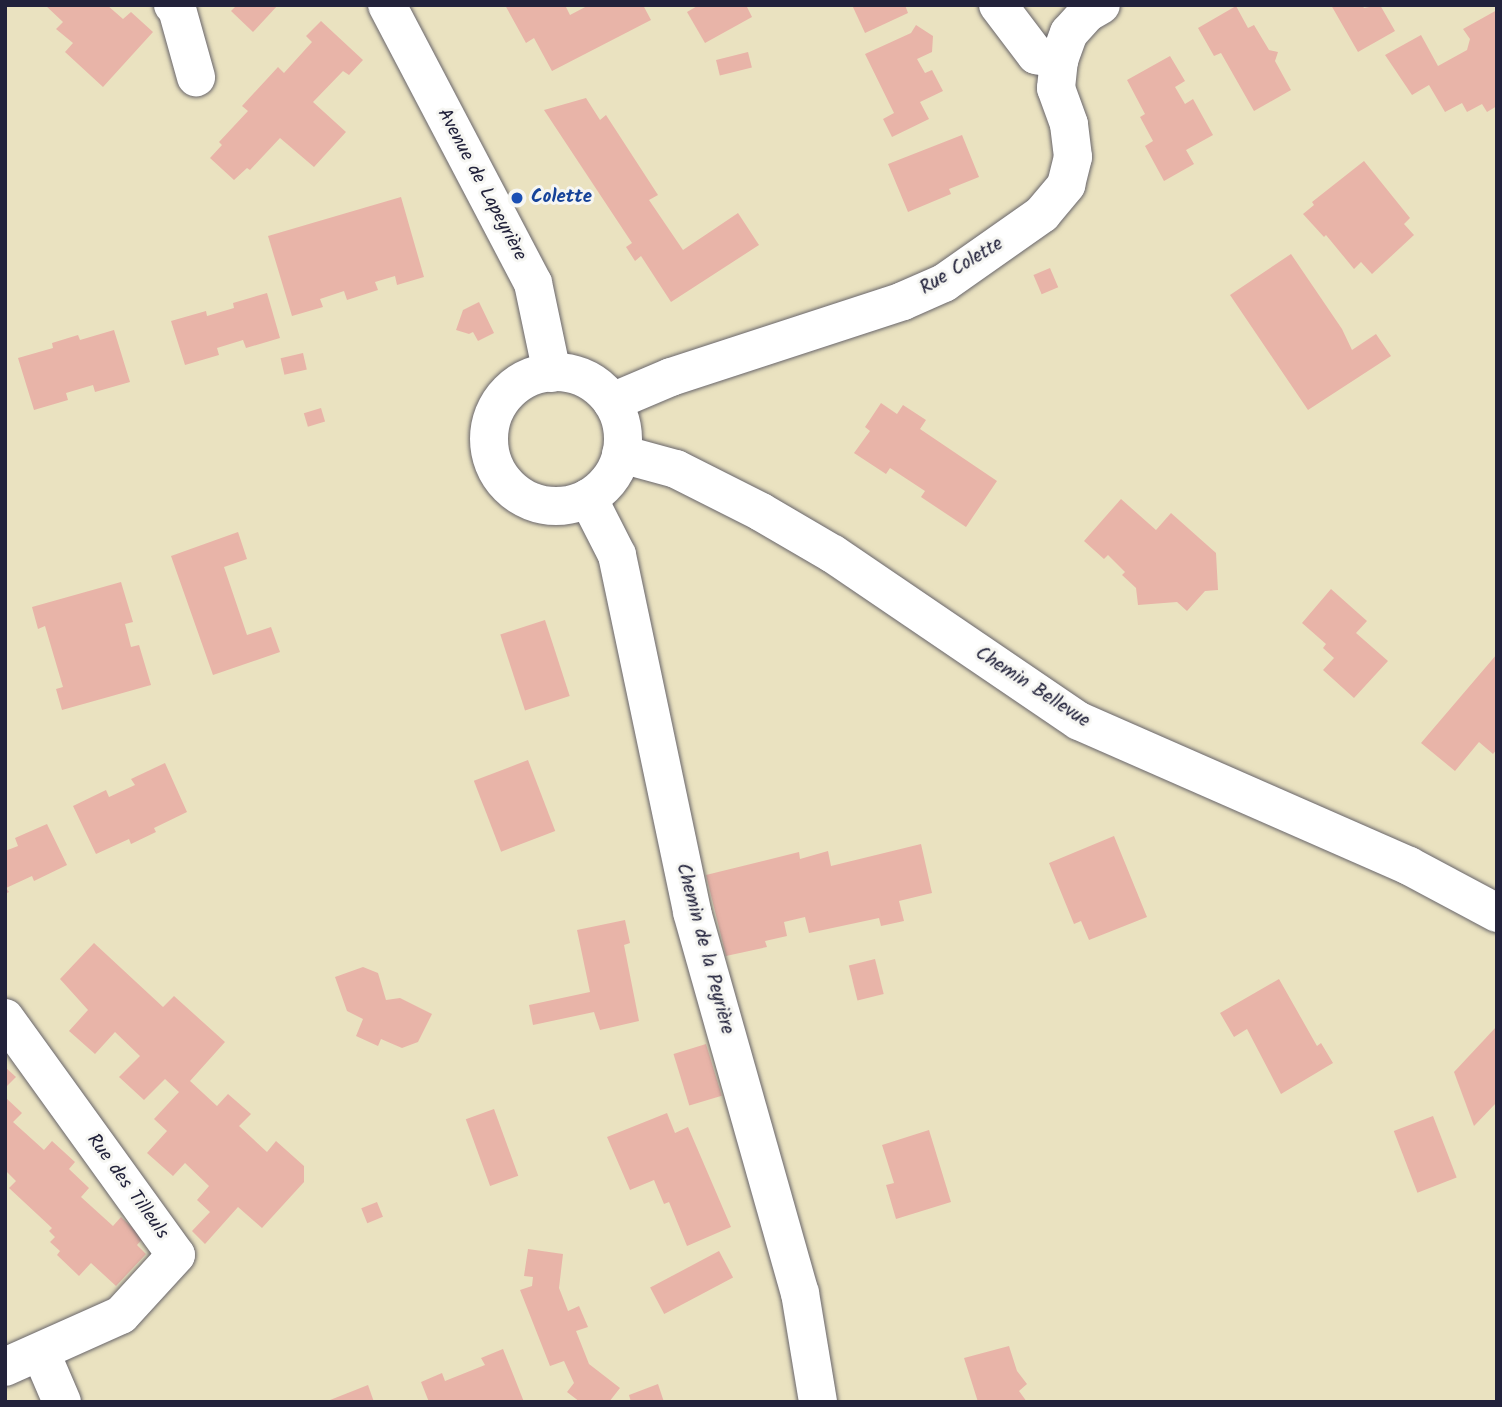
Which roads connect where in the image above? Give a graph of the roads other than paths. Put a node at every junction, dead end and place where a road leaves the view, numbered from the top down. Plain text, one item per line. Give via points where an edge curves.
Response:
1 (173, 5) edge
2 (387, 5) edge
3 (998, 5) edge
4 (1101, 5) edge
5 (1059, 60) junction
6 (197, 78) dead end
7 (552, 373) junction
8 (612, 402) junction
9 (621, 454) junction
10 (588, 498) junction
11 (1497, 913) edge
12 (5, 1018) edge
13 (41, 1353) junction
14 (5, 1367) edge
15 (62, 1402) edge
16 (818, 1402) edge

1 - 6 street
2 - 7 street, Avenue de Lapeyrière via 533,283
3 - 5 street via 1036,55
4 - 5 street, Rue Colette via 1069,33
5 - 8 street, Rue Colette via 1056,88 1069,124 1073,157 1066,185 1042,214 944,282 903,301 671,377
7 - 8 street via 586,380
7 - 10 street via 533,376 502,399 492,416 490,456 511,490 529,501 568,506
8 - 9 street via 623,436
9 - 10 street via 610,480
9 - 11 street, Chemin Bellevue via 677,469 785,526 1079,721 1409,866
10 - 16 street, Chemin de la Peyrière via 617,555 692,912 800,1293
12 - 13 street, Rue des Tilleuls via 176,1255 121,1315
13 - 14 street, Rue des Tilleuls
13 - 15 street

